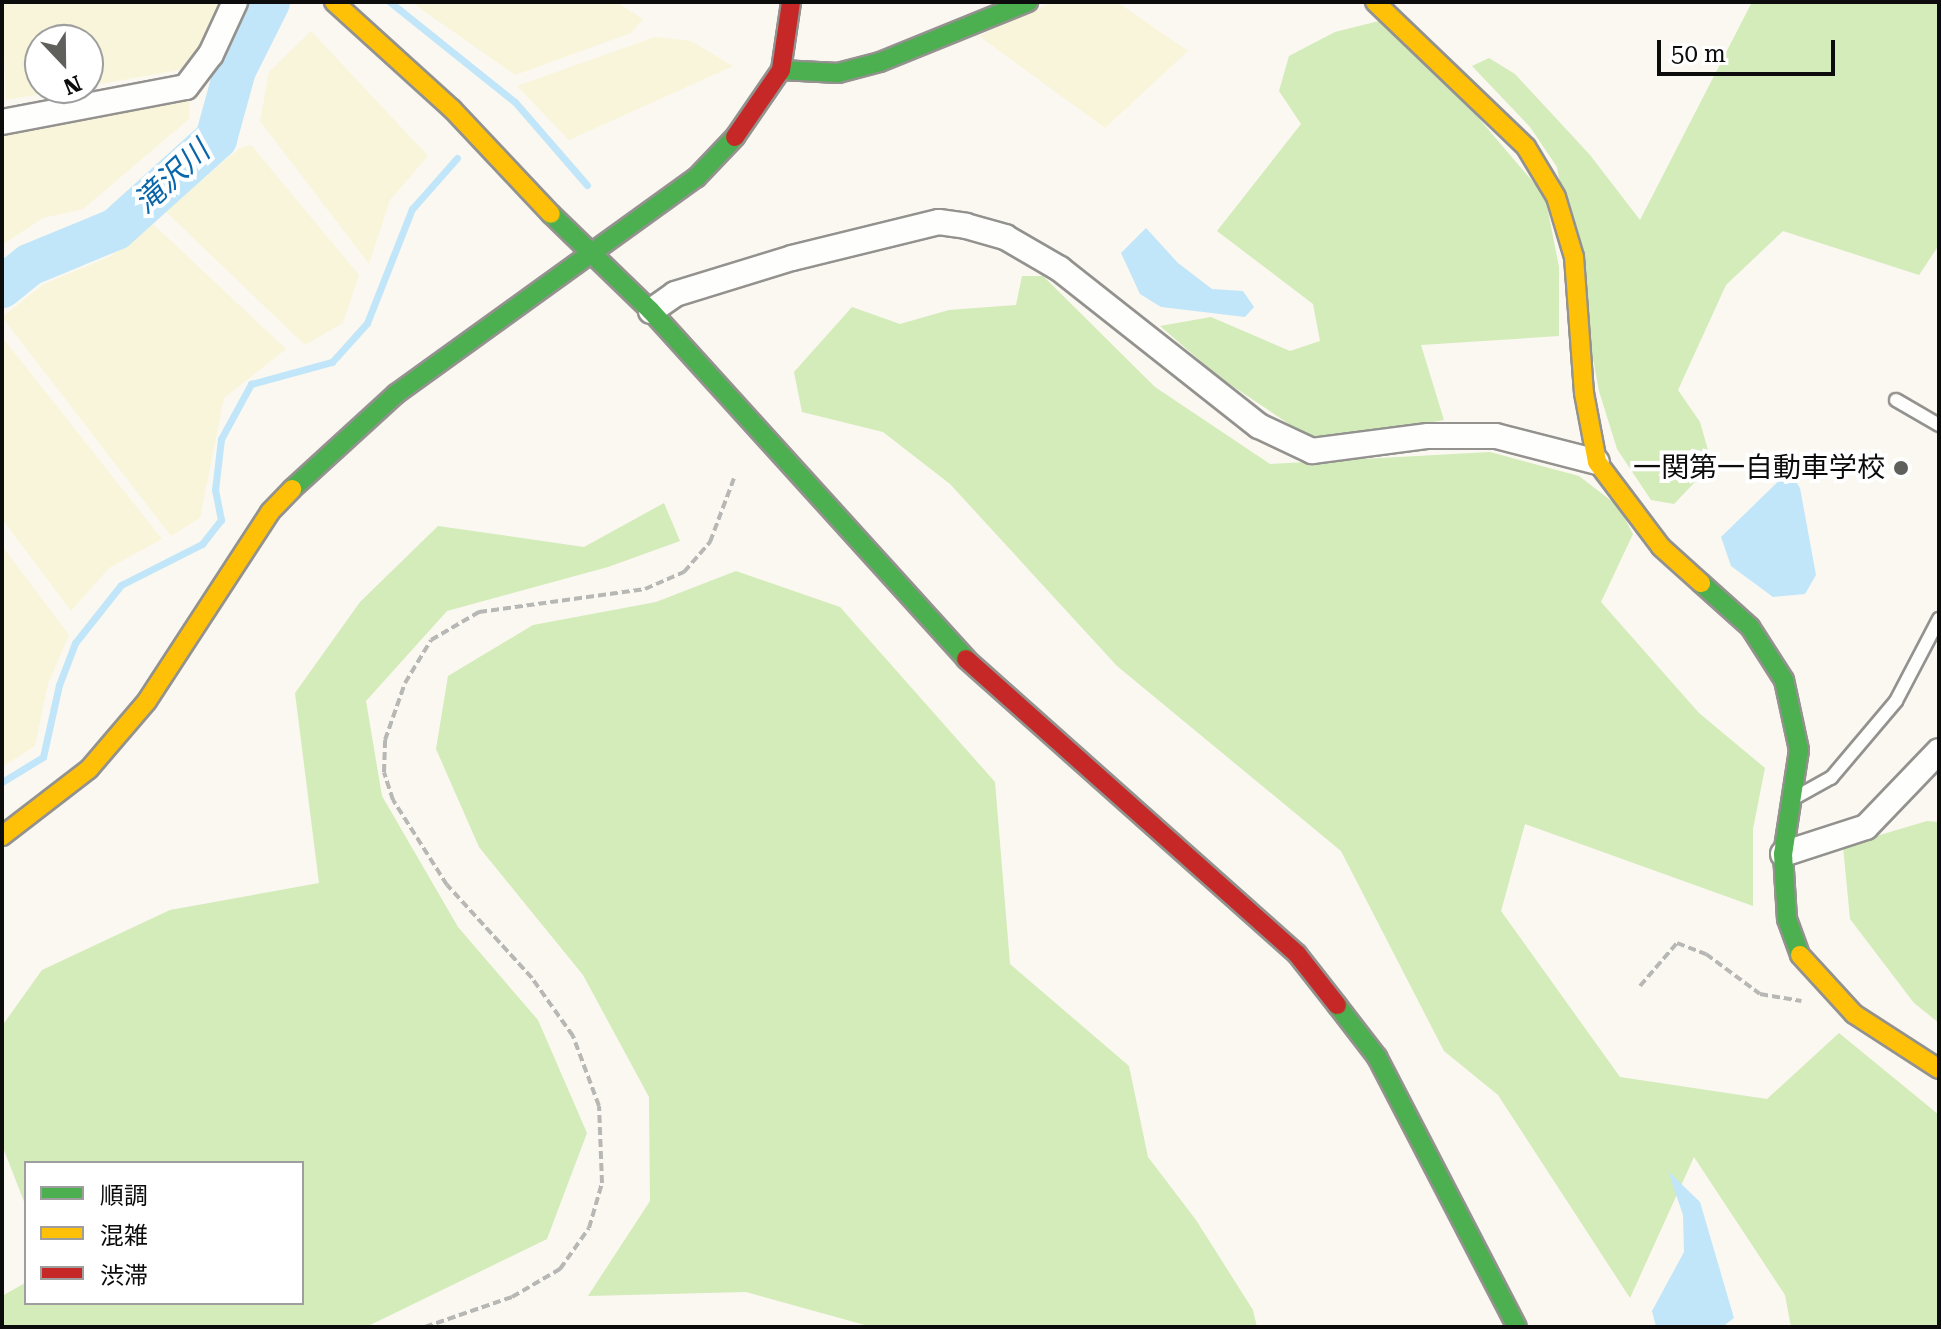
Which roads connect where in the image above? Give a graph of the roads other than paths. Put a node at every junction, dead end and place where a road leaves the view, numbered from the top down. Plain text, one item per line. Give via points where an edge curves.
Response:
1 (235, 2) edge
2 (334, 2) edge
3 (791, 2) edge
4 (1028, 2) edge
5 (1375, 2) edge
6 (781, 70) junction
7 (2, 122) edge
8 (588, 254) junction
9 (651, 311) junction
10 (1896, 400) dead end
11 (1939, 425) edge
12 (1597, 462) junction
13 (1939, 619) edge
14 (1939, 751) edge
15 (1792, 799) junction
16 (2, 836) edge
17 (1783, 854) junction
18 (1939, 1069) edge
19 (1517, 1327) edge

1 - 7 street via 211,54 186,87
2 - 8 street via 452,109
3 - 6 street
4 - 6 street via 852,70
5 - 12 street via 1526,147 1556,197 1574,257 1584,393
6 - 8 street via 745,126 696,178
8 - 9 street
8 - 16 street via 396,394 332,448 270,512 147,701 89,769
9 - 12 street via 675,294 792,258 939,222 966,226 1005,237 1060,269 1213,393 1259,426 1312,451 1428,436 1496,436
9 - 19 street via 970,664 1297,954 1377,1057
10 - 11 lane
12 - 15 street via 1661,547 1750,627 1771,655 1784,680 1799,750
13 - 15 lane via 1896,701 1831,778
14 - 17 street via 1866,827
15 - 17 street
17 - 18 street via 1792,938 1824,987 1854,1014

